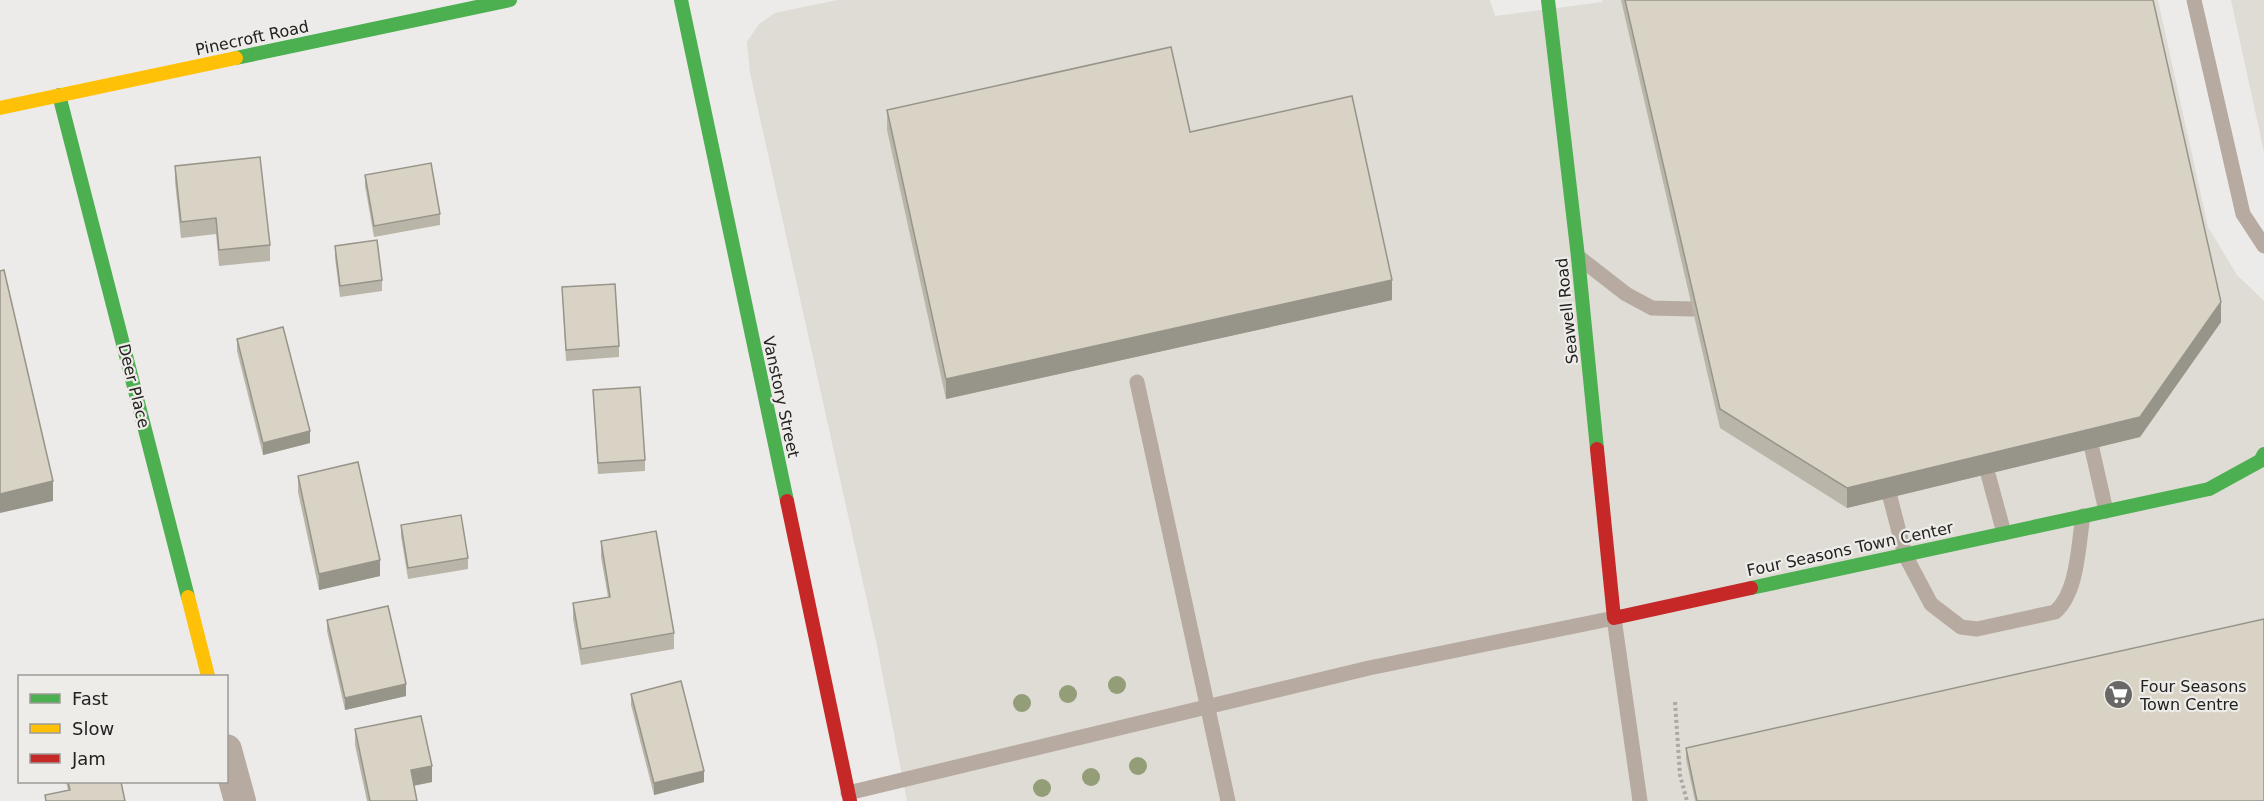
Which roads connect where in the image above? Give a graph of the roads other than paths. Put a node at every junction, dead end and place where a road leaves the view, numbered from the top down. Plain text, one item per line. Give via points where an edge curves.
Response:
1 (510, 0) edge
2 (681, 0) edge
3 (1548, 0) edge
4 (2194, 0) edge
5 (59, 95) junction
6 (0, 108) edge
7 (2264, 246) edge
8 (1578, 257) junction
9 (1692, 309) edge
10 (1137, 382) dead end
11 (2092, 449) edge
12 (2264, 454) edge
13 (1988, 474) edge
14 (1890, 497) edge
15 (2106, 511) junction
16 (2083, 516) junction
17 (2004, 533) junction
18 (1905, 555) junction
19 (1614, 618) junction
20 (208, 675) edge
21 (1207, 707) junction
22 (228, 757) edge
23 (849, 797) edge
24 (240, 801) edge
25 (1228, 801) edge
26 (1640, 801) edge

1 - 5 street, Pinecroft Road
2 - 23 street, Vanstory Street
3 - 8 street, Seawell Road
4 - 7 lane via 2243,214
5 - 6 street, Pinecroft Road
5 - 20 street, Deer Place
8 - 9 lane via 1626,294 1652,308
8 - 19 street, Seawell Road
10 - 21 lane
11 - 15 lane
12 - 15 street, Four Seasons Town Center via 2260,461 2209,489
13 - 17 lane
14 - 18 lane
15 - 16 street, Four Seasons Town Center
16 - 17 street, Four Seasons Town Center
16 - 18 lane via 2071,587 2064,604 2055,612 1977,629 1960,627 1931,604
17 - 18 street, Four Seasons Town Center
18 - 19 street, Four Seasons Town Center
19 - 21 lane via 1369,668
19 - 26 lane
21 - 23 lane
21 - 25 lane
22 - 24 street

